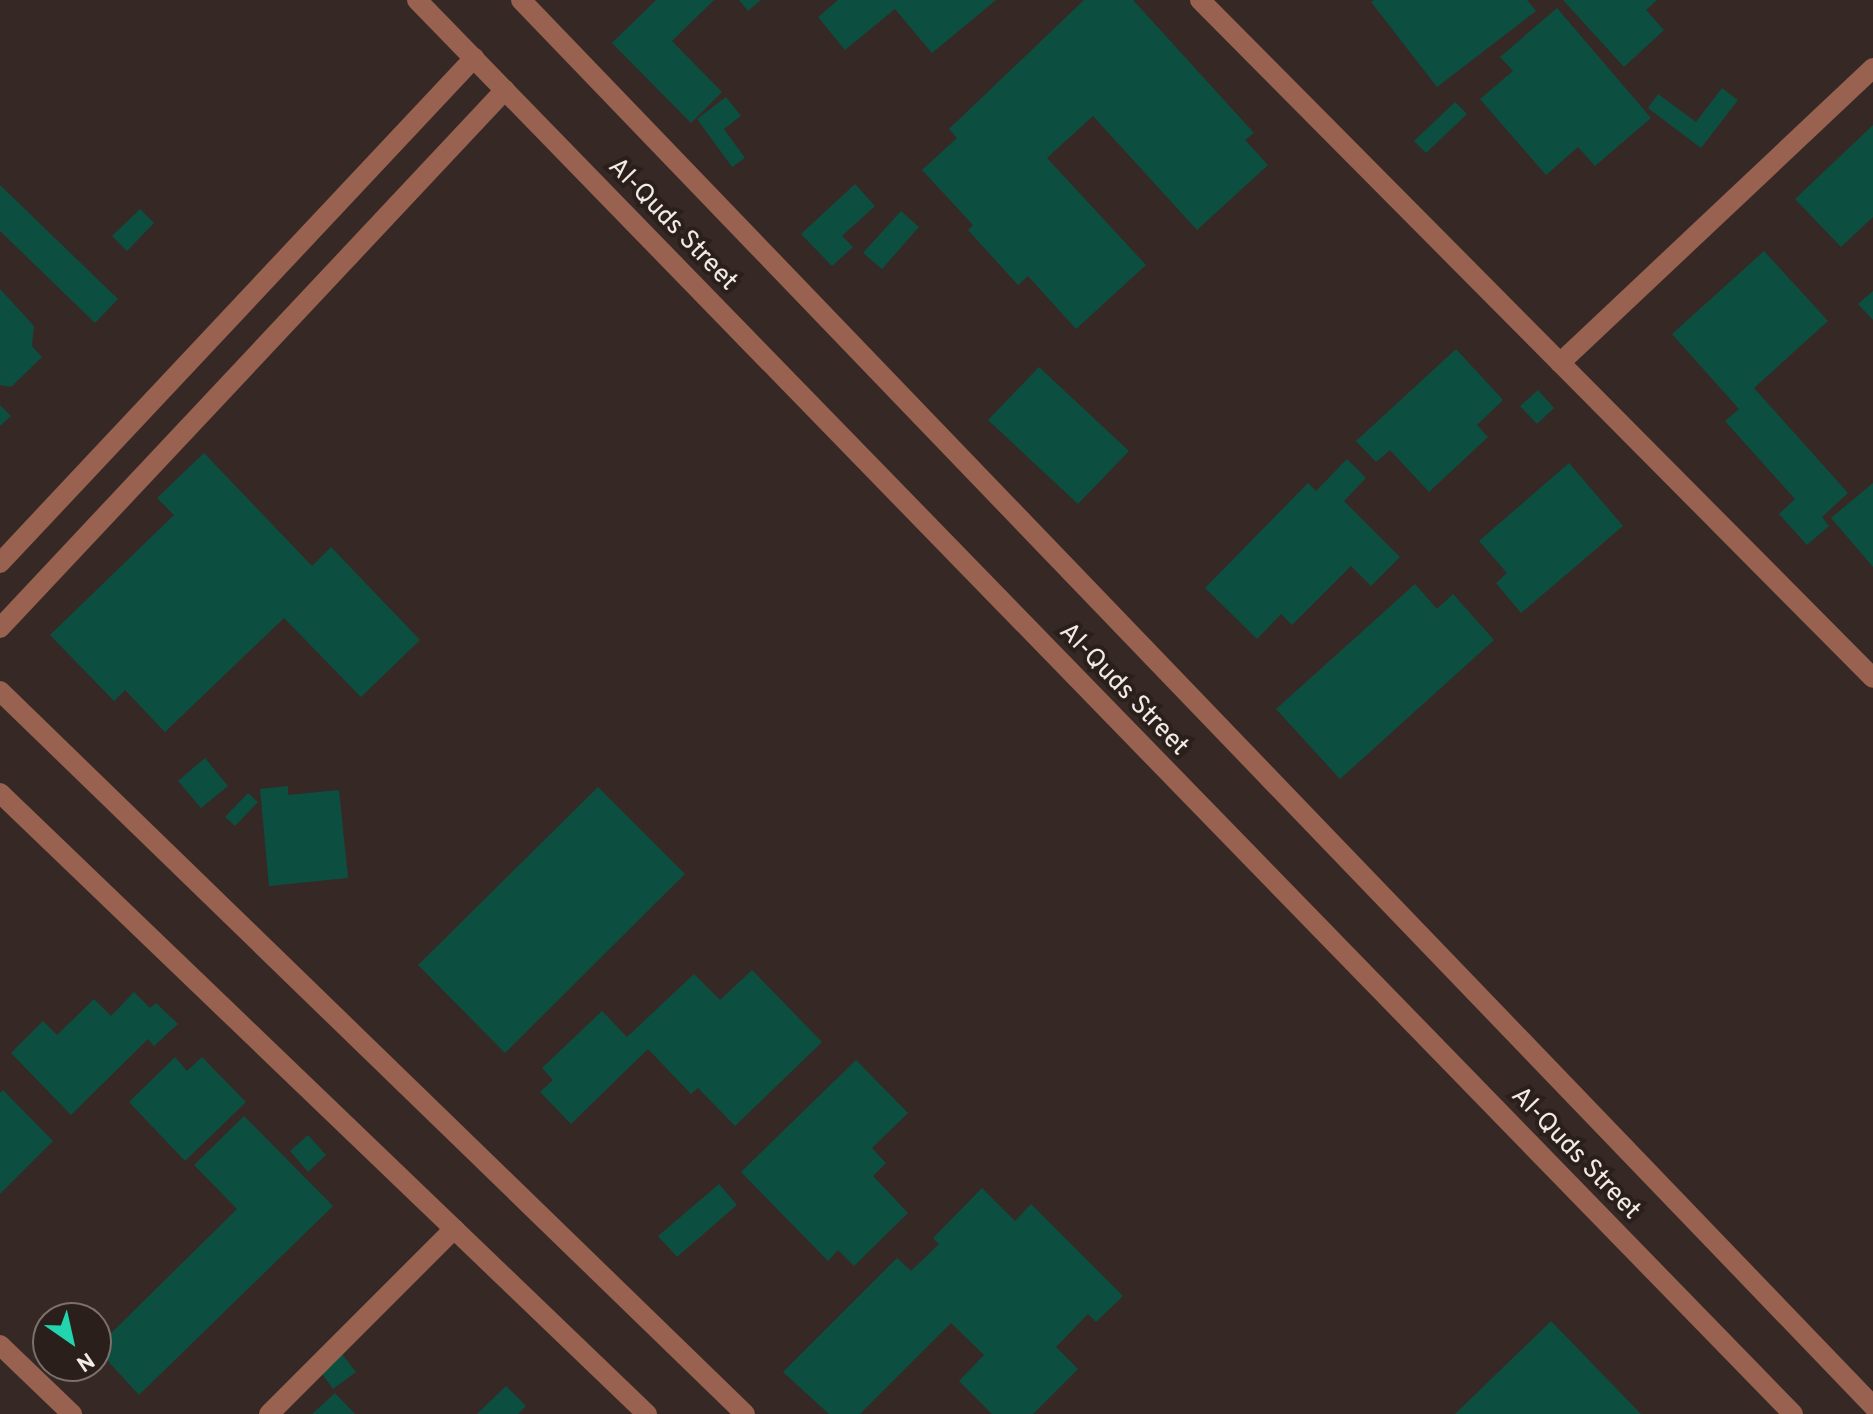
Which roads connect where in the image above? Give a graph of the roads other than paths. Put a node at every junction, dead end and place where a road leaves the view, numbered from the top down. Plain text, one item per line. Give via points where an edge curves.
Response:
1 (417, 0) edge
2 (521, 0) edge
3 (1200, 0) edge
4 (474, 58) junction
5 (1873, 68) edge
6 (505, 90) junction
7 (1560, 363) junction
8 (0, 563) edge
9 (0, 628) edge
10 (1873, 678) edge
11 (0, 691) edge
12 (0, 793) edge
13 (454, 1229) junction
14 (0, 1345) edge
15 (1873, 1406) edge
16 (72, 1414) edge
17 (269, 1414) edge
18 (647, 1414) edge
19 (745, 1414) edge
20 (1793, 1414) edge

1 - 4 street, Al-Quds Street
2 - 15 street, Al-Quds Street
3 - 7 street
4 - 6 street, Al-Quds Street
4 - 8 street
5 - 7 street
6 - 9 street
6 - 20 street, Al-Quds Street
7 - 10 street
11 - 19 street
12 - 13 street
13 - 17 street
13 - 18 street
14 - 16 street

